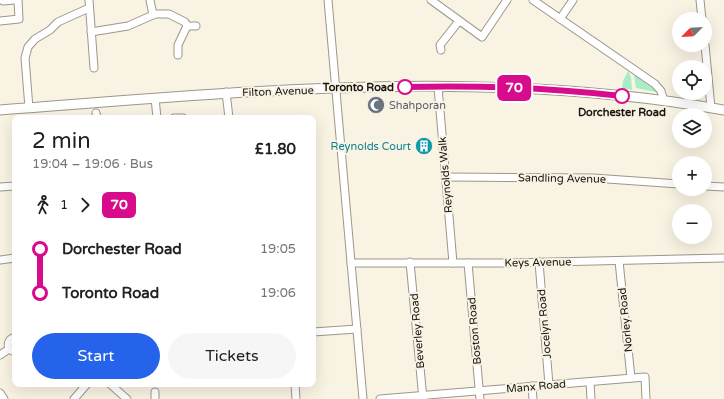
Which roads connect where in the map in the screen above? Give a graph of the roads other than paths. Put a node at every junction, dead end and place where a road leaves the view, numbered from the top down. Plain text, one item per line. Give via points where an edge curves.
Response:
1 (14, 0) edge
2 (18, 0) edge
3 (150, 0) edge
4 (328, 0) edge
5 (431, 0) edge
6 (507, 0) edge
7 (533, 0) edge
8 (573, 0) edge
9 (700, 0) edge
10 (3, 1) dead end
11 (89, 4) edge
12 (701, 12) edge
13 (153, 15) junction
14 (560, 19) junction
15 (0, 21) edge
16 (459, 21) junction
17 (187, 26) junction
18 (196, 26) dead end
19 (91, 32) junction
20 (438, 46) dead end
21 (705, 52) edge
22 (178, 55) dead end
23 (94, 68) dead end
24 (438, 87) junction
25 (336, 89) junction
26 (226, 92) junction
27 (155, 98) junction
28 (664, 101) junction
29 (29, 108) junction
30 (711, 108) joint
31 (712, 108) edge
32 (0, 110) edge
33 (724, 110) edge
34 (157, 115) edge
35 (229, 115) edge
36 (446, 177) junction
37 (672, 184) edge
38 (12, 186) edge
39 (712, 186) edge
40 (0, 187) edge
41 (724, 187) edge
42 (12, 258) edge
43 (724, 258) edge
44 (0, 260) edge
45 (619, 261) junction
46 (410, 262) junction
47 (539, 262) junction
48 (351, 263) junction
49 (453, 263) junction
50 (468, 263) junction
51 (357, 329) junction
52 (316, 332) edge
53 (12, 339) edge
54 (12, 351) edge
55 (0, 356) edge
56 (631, 378) junction
57 (590, 382) junction
58 (549, 385) junction
59 (532, 386) junction
60 (84, 387) edge
61 (113, 387) edge
62 (295, 387) edge
63 (479, 391) junction
64 (0, 393) edge
65 (423, 397) edge
66 (4, 399) edge
67 (74, 399) edge
68 (127, 399) edge
69 (296, 399) edge
70 (363, 399) edge
71 (380, 399) edge
72 (480, 399) edge
73 (533, 399) edge
74 (591, 399) edge
75 (646, 399) edge

1 - 10 street
2 - 15 street via 19,19
3 - 13 street
4 - 25 street
5 - 16 street
6 - 16 street via 482,36
7 - 14 street
8 - 14 street
9 - 12 street
11 - 19 street
11 - 29 street via 58,22 48,32 34,39 28,47 25,58
13 - 17 street via 170,14 185,22
13 - 19 street via 128,26
14 - 28 street via 655,84 661,91
16 - 20 street
17 - 18 street
17 - 22 street via 178,44
19 - 23 street
21 - 30 street
24 - 25 street, Filton Avenue
24 - 28 street, Filton Avenue via 559,90
24 - 36 street, Reynolds Walk
25 - 26 street, Filton Avenue
25 - 48 street
26 - 27 street, Filton Avenue
26 - 35 street
27 - 29 street, Filton Avenue
27 - 34 street
28 - 30 street, Filton Avenue
29 - 32 street, Filton Avenue
31 - 33 street, Filton Avenue
36 - 37 street, Sandling Avenue via 592,178
36 - 49 street, Reynolds Walk
38 - 40 street
39 - 41 street
42 - 44 street
43 - 45 street, Keys Avenue
45 - 47 street, Keys Avenue
45 - 56 street, Norley Road
46 - 48 street, Keys Avenue
46 - 49 street, Keys Avenue
46 - 65 street, Beverley Road
47 - 50 street, Keys Avenue
47 - 58 street, Jocelyn Road
48 - 51 street
49 - 50 street, Keys Avenue
50 - 63 street, Boston Road
51 - 52 street
51 - 70 street
53 - 54 street via 8,342
54 - 55 street
56 - 57 street, Manx Road
56 - 75 street, Manx Road via 645,377
57 - 58 street, Manx Road
57 - 74 street
58 - 59 street, Manx Road
59 - 63 street, Manx Road
59 - 73 street
60 - 67 street
61 - 68 street
62 - 69 street
63 - 65 street, Manx Road
63 - 72 street, Boston Road
64 - 66 street
65 - 71 street, Manx Road

